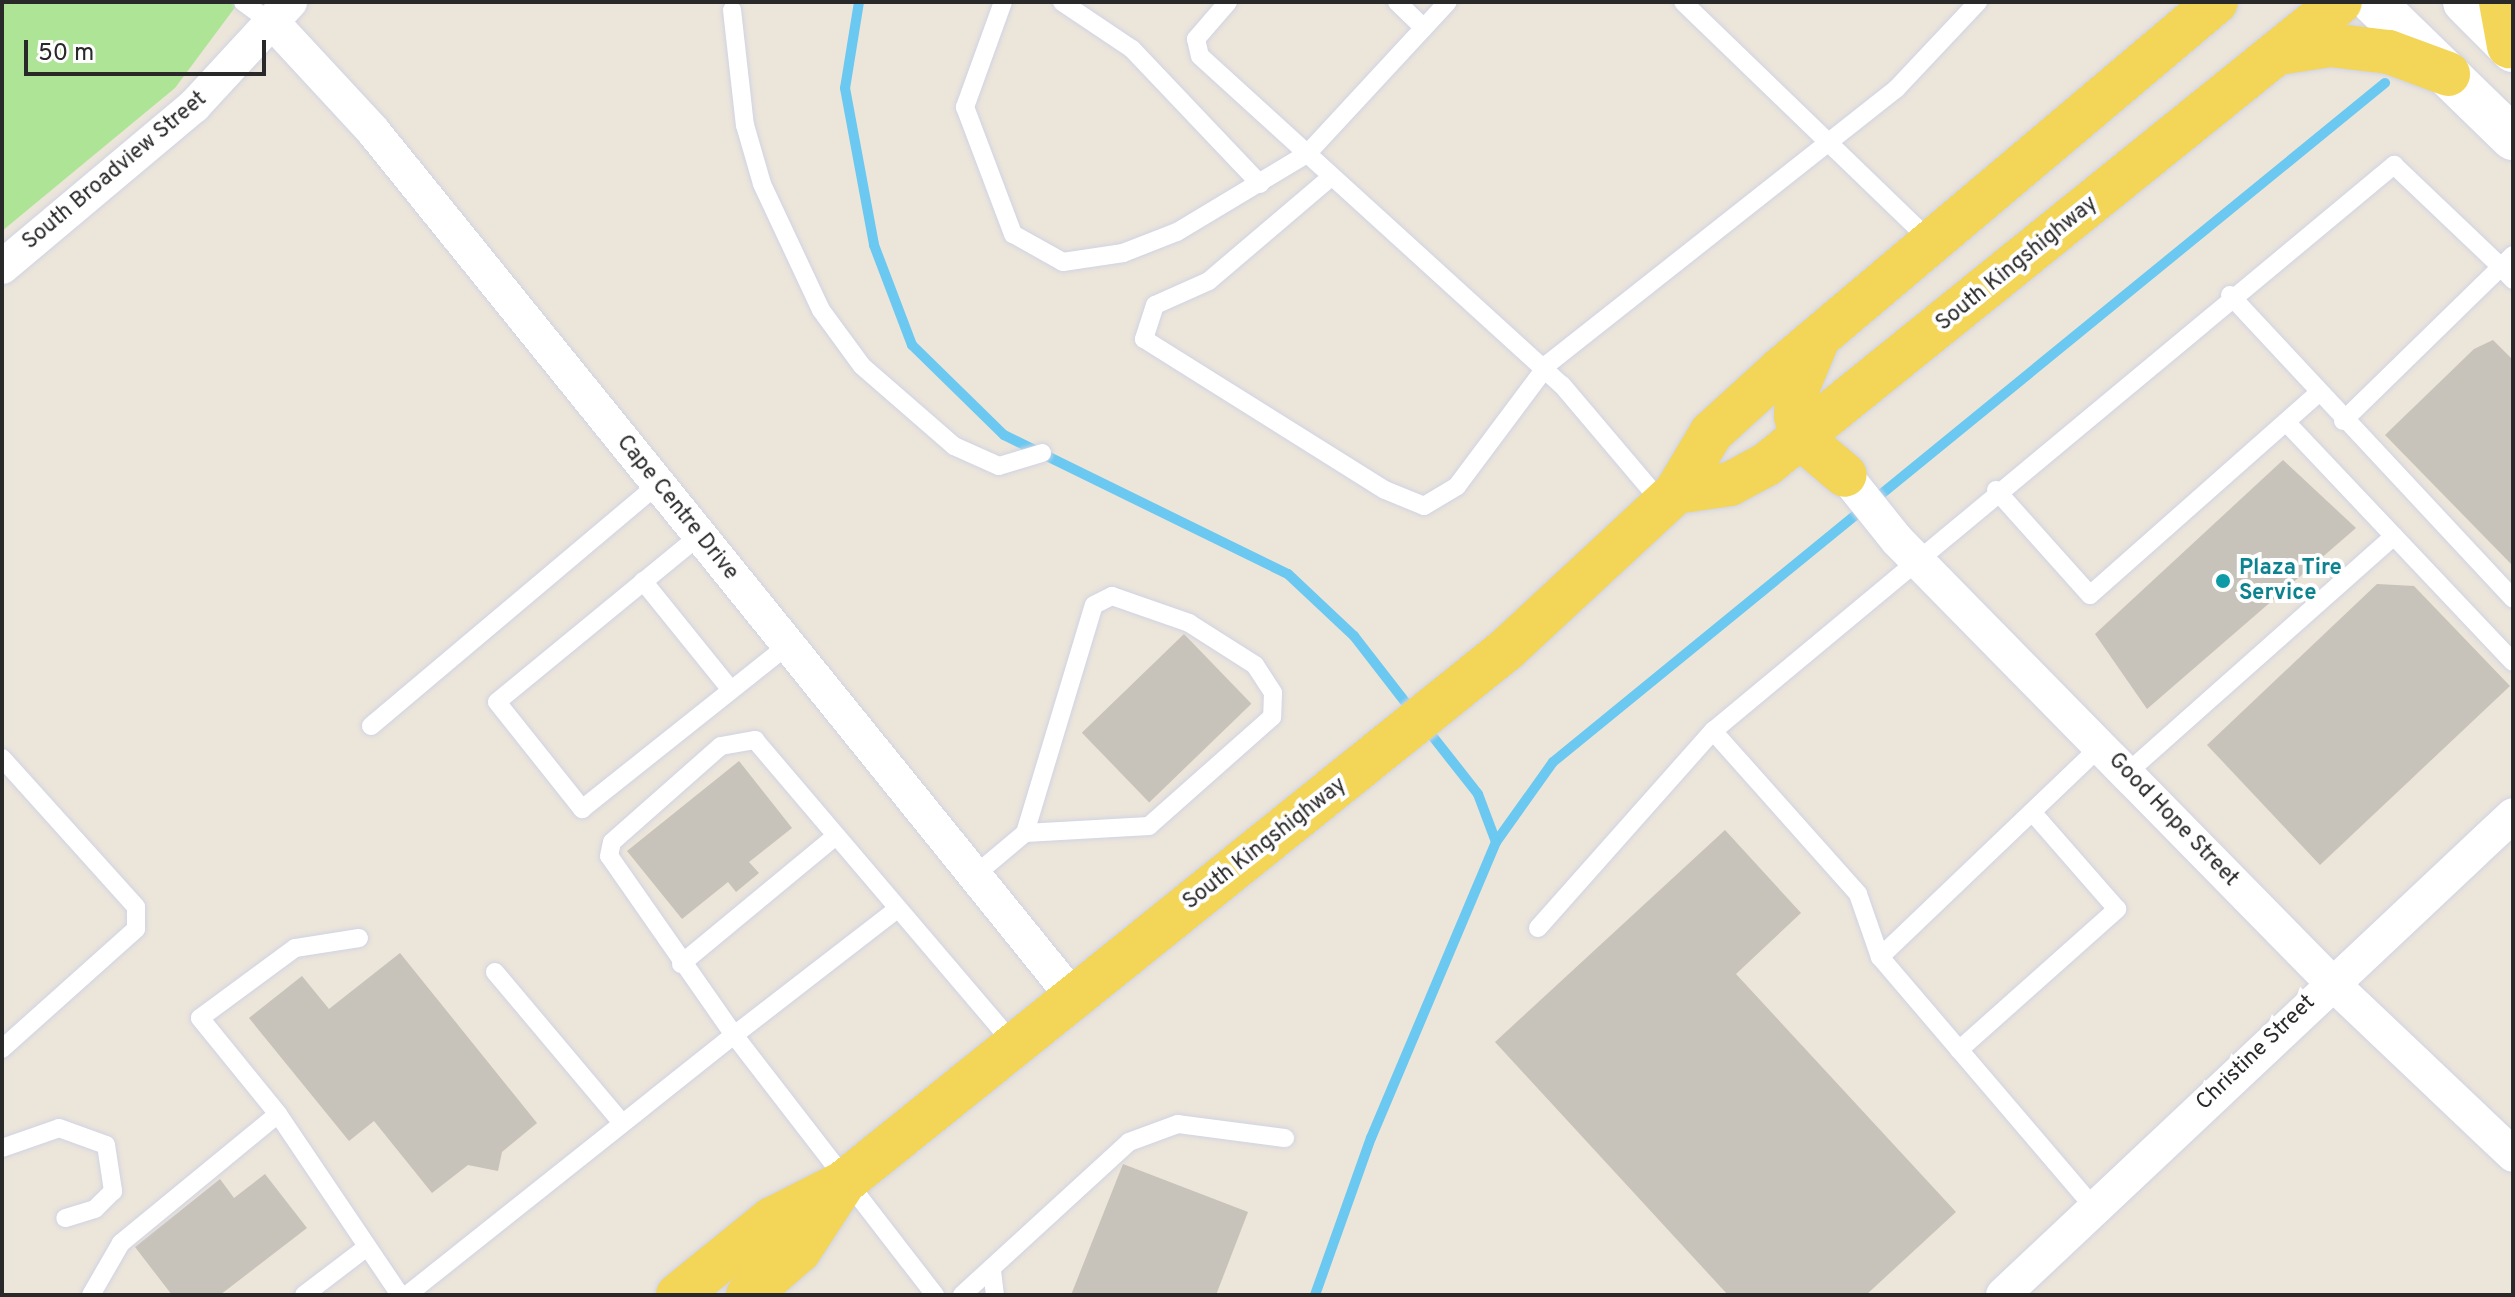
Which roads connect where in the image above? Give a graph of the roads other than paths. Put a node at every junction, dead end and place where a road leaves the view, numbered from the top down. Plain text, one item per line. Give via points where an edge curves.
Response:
1 (243, 2) edge
2 (1003, 2) edge
3 (1062, 2) edge
4 (1228, 2) edge
5 (1397, 2) edge
6 (1448, 2) edge
7 (1683, 2) edge
8 (2340, 2) edge
9 (2373, 2) edge
10 (2465, 2) edge
11 (2501, 2) edge
12 (2212, 4) edge
13 (1967, 6) edge
14 (732, 10) dead end
15 (283, 13) edge
16 (1424, 28) junction
17 (2511, 48) edge
18 (2278, 53) junction
19 (2448, 74) junction
20 (2513, 138) edge
21 (1830, 142) junction
22 (1307, 154) junction
23 (1331, 177) junction
24 (1260, 184) junction
25 (1928, 239) junction
26 (2, 267) edge
27 (2509, 267) edge
28 (2230, 295) junction
29 (1819, 335) junction
30 (1544, 368) junction
31 (2318, 393) junction
32 (1856, 395) junction
33 (2343, 421) junction
34 (2286, 422) junction
35 (1801, 438) junction
36 (1042, 453) dead end
37 (1845, 475) junction
38 (658, 484) junction
39 (1996, 490) junction
40 (1670, 498) junction
41 (699, 536) junction
42 (2394, 536) junction
43 (1909, 550) junction
44 (643, 581) junction
45 (2513, 599) edge
46 (788, 645) junction
47 (2513, 662) edge
48 (731, 690) junction
49 (371, 726) dead end
50 (1713, 731) junction
51 (2101, 746) junction
52 (2, 758) edge
53 (2127, 773) junction
54 (2032, 812) junction
55 (2513, 815) edge
56 (1025, 833) junction
57 (836, 836) junction
58 (975, 875) junction
59 (896, 910) junction
60 (1538, 928) dead end
61 (359, 938) dead end
62 (1880, 957) junction
63 (681, 964) junction
64 (495, 972) dead end
65 (2331, 982) junction
66 (1073, 997) junction
67 (734, 1035) junction
68 (1015, 1045) junction
69 (2, 1049) edge
70 (1959, 1050) junction
71 (278, 1114) junction
72 (622, 1123) junction
73 (1285, 1138) dead end
74 (2, 1148) edge
75 (2513, 1155) edge
76 (843, 1183) junction
77 (2094, 1208) junction
78 (65, 1218) dead end
79 (367, 1247) junction
80 (992, 1271) junction
81 (91, 1295) edge
82 (304, 1295) edge
83 (400, 1295) edge
84 (407, 1295) edge
85 (678, 1295) edge
86 (748, 1295) edge
87 (935, 1295) edge
88 (962, 1295) edge
89 (995, 1295) edge
90 (2003, 1295) edge

1 - 15 lane
2 - 24 lane via 965,107 1013,234 1038,254 1063,262 1123,253
3 - 24 lane via 1132,49 1227,141
4 - 22 lane via 1194,48
5 - 16 lane
6 - 16 lane
7 - 21 lane
8 - 18 main road, South Kingshighway
9 - 19 main road
10 - 17 main road
11 - 17 main road
12 - 25 main road, South Kingshighway
13 - 21 lane via 1896,89
14 - 36 lane via 745,125 762,184 821,310 862,366 954,446 999,466
15 - 26 street, South Broadview Street via 194,106
15 - 38 street, Cape Centre Drive
16 - 22 lane
18 - 19 main road via 2330,45 2389,52
18 - 32 main road, South Kingshighway
19 - 20 main road
21 - 25 lane
21 - 30 lane
22 - 23 lane
22 - 24 lane
23 - 30 lane
23 - 30 lane via 1209,281 1155,305 1143,328 1149,346 1424,506 1457,486
25 - 29 main road, South Kingshighway
27 - 28 lane via 2394,165
27 - 33 lane
28 - 31 lane
28 - 39 lane
29 - 35 main road via 1797,389
29 - 40 main road, South Kingshighway via 1711,433
30 - 40 lane
31 - 33 lane
31 - 34 lane
32 - 35 main road, South Kingshighway
32 - 37 main road via 1842,449
33 - 45 lane
34 - 39 lane via 2090,595
34 - 42 lane
35 - 37 main road
35 - 40 main road, South Kingshighway via 1730,484
37 - 43 street, Good Hope Street
38 - 41 street, Cape Centre Drive
38 - 49 lane
39 - 43 lane
40 - 66 main road, South Kingshighway via 1507,649
41 - 44 lane
41 - 46 street, Cape Centre Drive
42 - 47 lane
42 - 53 lane
43 - 50 lane
43 - 51 street, Good Hope Street
44 - 48 lane
44 - 48 lane via 497,702 582,809
46 - 48 lane
46 - 58 street, Cape Centre Drive
50 - 60 lane
50 - 62 lane via 1858,894
51 - 53 street, Good Hope Street
51 - 54 lane
52 - 69 lane via 136,907 136,929
53 - 65 street, Good Hope Street
54 - 62 lane
54 - 70 lane via 2117,909
55 - 65 street, Christine Street
56 - 56 lane via 1094,605 1112,596 1189,623 1255,665 1273,693 1272,717 1149,826
56 - 58 lane
57 - 59 lane
57 - 63 lane
57 - 63 lane via 755,740 721,746 612,842 609,856
58 - 66 street, Cape Centre Drive
59 - 67 lane
59 - 68 lane
61 - 71 lane via 295,948 200,1018
62 - 70 lane
63 - 67 lane
64 - 72 lane
65 - 75 street, Good Hope Street
65 - 77 street, Christine Street
66 - 68 main road, South Kingshighway
67 - 72 lane
67 - 76 lane
68 - 76 main road, South Kingshighway
70 - 77 lane
71 - 79 lane
71 - 81 lane via 151,1213 121,1243
72 - 84 lane
73 - 80 lane via 1178,1124 1149,1132 1129,1142
74 - 78 lane via 59,1128 106,1145 113,1191 95,1209
76 - 85 main road, South Kingshighway via 772,1219
76 - 86 main road, South Kingshighway via 799,1251
76 - 87 lane
77 - 90 street, Christine Street
79 - 82 lane
79 - 83 lane
80 - 88 lane
80 - 89 lane

